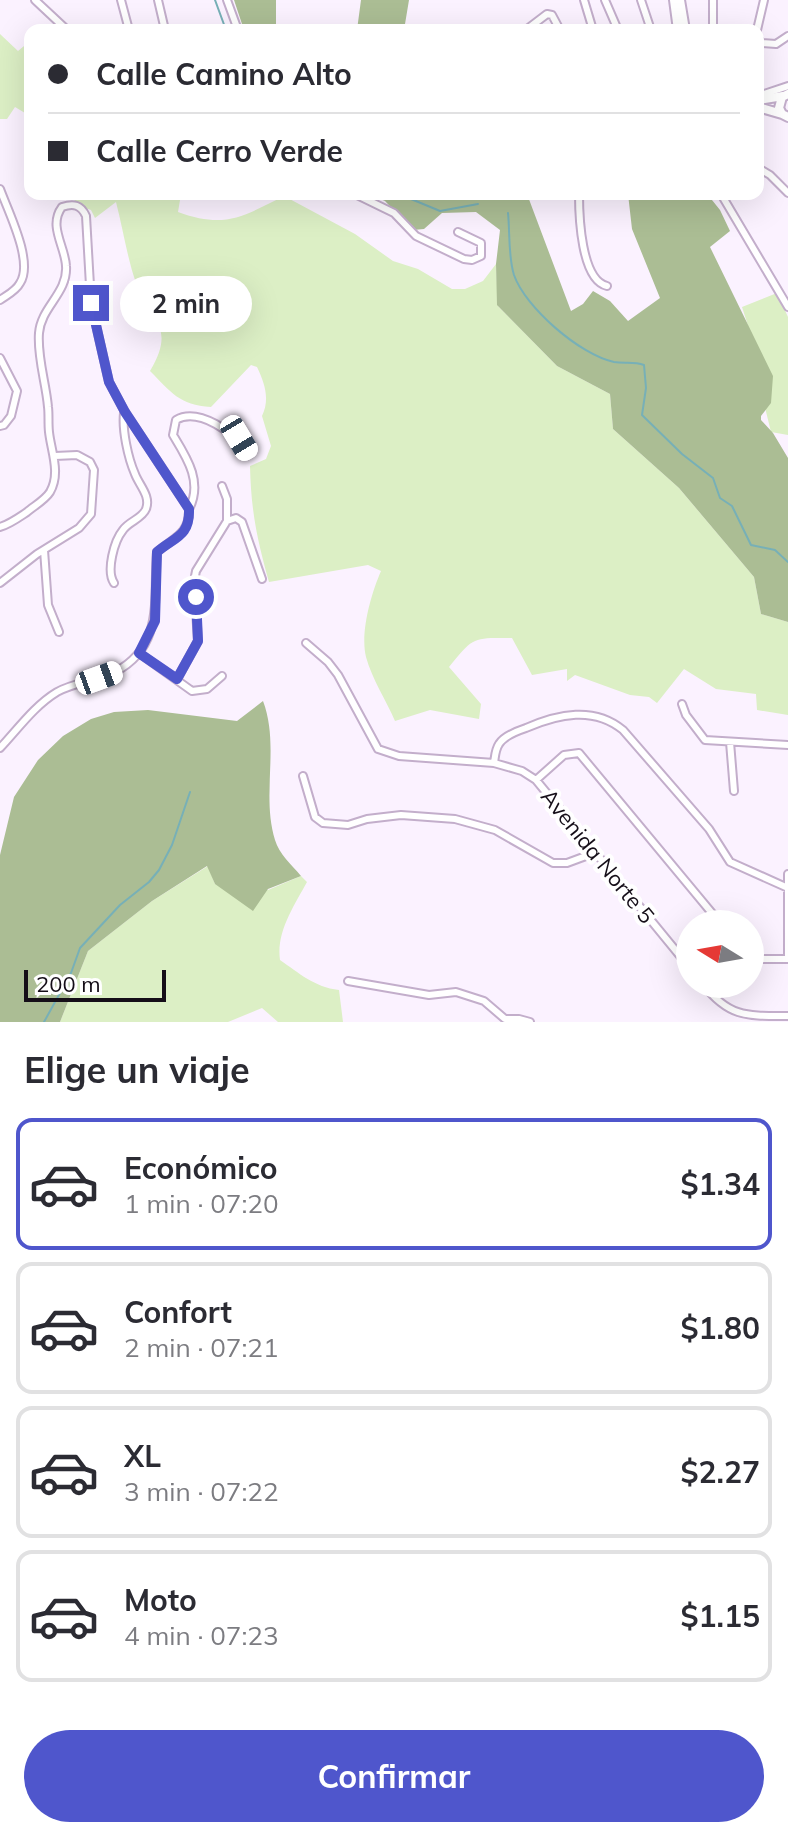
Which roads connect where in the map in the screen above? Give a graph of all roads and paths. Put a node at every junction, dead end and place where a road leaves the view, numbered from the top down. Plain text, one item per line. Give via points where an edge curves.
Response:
1 (35, 0) edge
2 (121, 0) edge
3 (158, 0) edge
4 (227, 0) edge
5 (584, 0) edge
6 (605, 0) edge
7 (641, 0) edge
8 (674, 0) edge
9 (680, 0) edge
10 (713, 0) edge
11 (764, 0) edge
12 (61, 24) edge
13 (127, 24) edge
14 (164, 24) edge
15 (235, 24) edge
16 (534, 24) edge
17 (557, 24) edge
18 (591, 24) edge
19 (615, 24) edge
20 (649, 24) edge
21 (677, 24) edge
22 (684, 24) edge
23 (713, 24) edge
24 (758, 24) edge
25 (788, 36) edge
26 (764, 43) edge
27 (788, 86) edge
28 (787, 94) edge
29 (764, 96) edge
30 (764, 97) edge
31 (764, 109) edge
32 (785, 116) edge
33 (764, 172) edge
34 (0, 189) edge
35 (788, 193) edge
36 (367, 200) edge
37 (579, 200) edge
38 (723, 200) edge
39 (458, 232) dead end
40 (607, 286) dead end
41 (0, 300) edge
42 (788, 307) edge
43 (0, 358) edge
44 (125, 412) junction
45 (0, 426) edge
46 (247, 452) dead end
47 (55, 456) junction
48 (222, 486) dead end
49 (189, 509) junction
50 (227, 521) junction
51 (0, 527) edge
52 (44, 550) junction
53 (262, 579) dead end
54 (0, 583) edge
55 (114, 583) dead end
56 (59, 632) dead end
57 (306, 643) dead end
58 (139, 653) junction
59 (222, 676) dead end
60 (177, 679) junction
61 (682, 704) dead end
62 (730, 742) junction
63 (788, 745) edge
64 (0, 748) edge
65 (494, 763) junction
66 (303, 776) dead end
67 (536, 780) junction
68 (734, 791) dead end
69 (594, 853) junction
70 (788, 874) edge
71 (788, 888) edge
72 (709, 910) edge
73 (676, 951) edge
74 (764, 959) edge
75 (788, 959) edge
76 (348, 981) dead end
77 (716, 998) edge
78 (788, 1016) edge
79 (530, 1022) edge

1 - 12 street
2 - 13 street
3 - 14 street
4 - 15 street
5 - 18 street
6 - 19 street
7 - 20 street
8 - 21 main road
9 - 22 main road
10 - 23 street
11 - 24 street
16 - 17 street via 547,14
25 - 26 street via 776,44
27 - 29 street
28 - 30 main road
28 - 32 main road via 779,105
31 - 32 main road
33 - 35 street
34 - 41 street via 24,275 20,285
36 - 39 street via 394,213 416,236 464,259 481,256 481,243
37 - 40 street via 587,260 594,279
38 - 42 street
43 - 45 street via 17,391 11,416
44 - 47 street via 109,382 91,303 86,216 83,209 62,207 55,223 66,276 44,313 39,335
44 - 49 street
44 - 55 street via 132,465 147,501 145,511 123,529 118,541 111,570
46 - 49 street via 239,438 216,424 184,416 176,420 173,435 195,483
47 - 51 street via 49,494
47 - 52 street via 77,455 90,462 93,509 79,528
48 - 50 street
49 - 58 street via 188,525 157,552 155,621
50 - 53 street via 242,522
50 - 60 street via 196,571 198,641
52 - 54 street
52 - 56 street via 48,605
57 - 65 street via 338,675 378,749 399,756
58 - 60 street
58 - 64 street via 115,672 59,691
59 - 60 street via 196,692
61 - 62 street via 705,740
62 - 63 street
62 - 68 street
65 - 67 street
65 - 71 street via 502,740 546,719 580,714 608,719 700,817 730,862
66 - 69 street via 315,817 323,823 348,825 401,815 455,819 495,830 553,863
67 - 69 street, Avenida Norte 5
67 - 72 street via 564,755 579,753
69 - 73 street, Avenida Norte 5
70 - 71 street
71 - 75 street
74 - 75 street
76 - 79 street via 429,995 456,992 484,1001 505,1019
77 - 78 street via 737,1013

